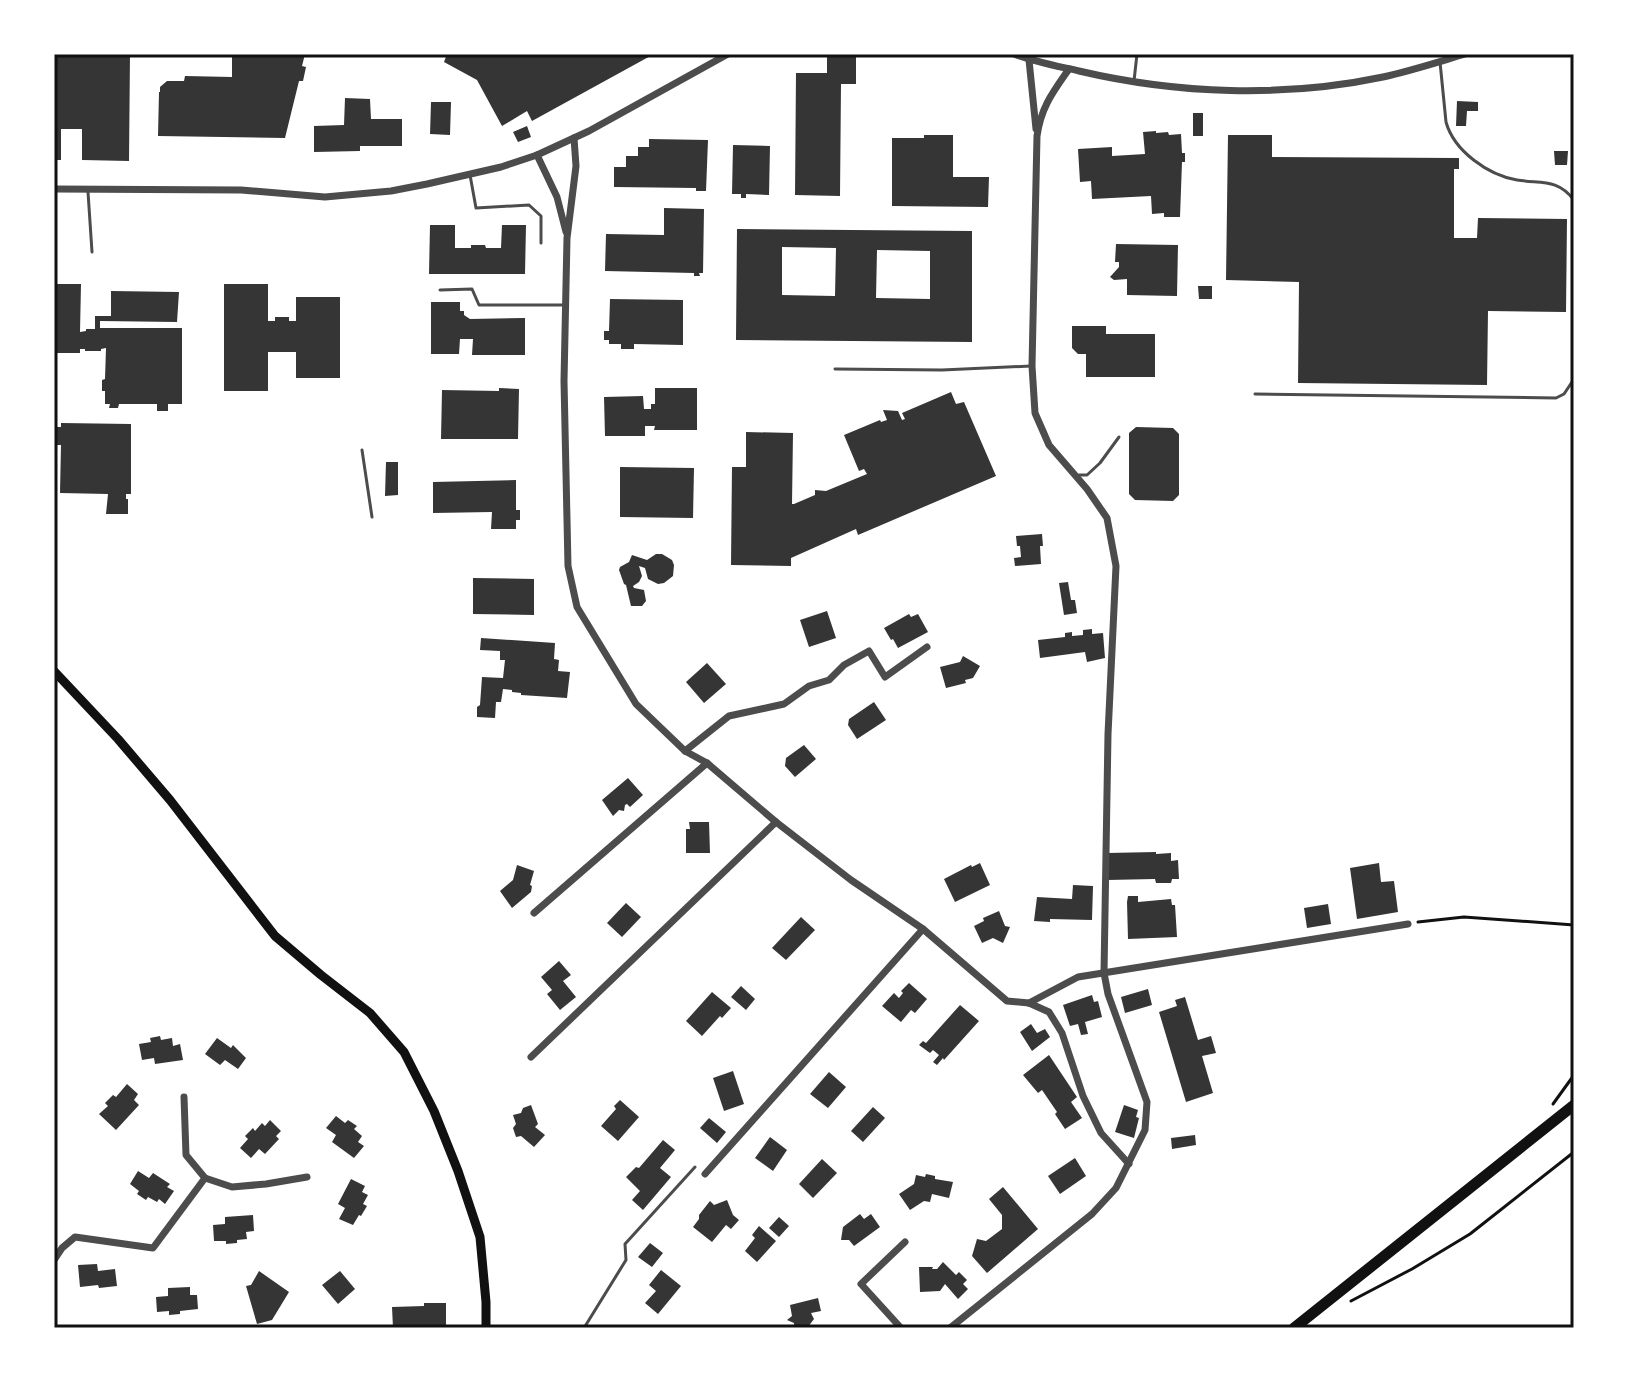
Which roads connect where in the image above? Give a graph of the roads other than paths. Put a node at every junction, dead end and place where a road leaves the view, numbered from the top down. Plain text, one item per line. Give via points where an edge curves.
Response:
1 (728, 54) edge
2 (1014, 54) edge
3 (1137, 54) edge
4 (1465, 54) edge
5 (1031, 57) edge
6 (1440, 61) junction
7 (1069, 69) junction
8 (1134, 81) junction
9 (1037, 136) junction
10 (574, 138) junction
11 (537, 155) junction
12 (470, 175) junction
13 (88, 188) junction
14 (54, 189) edge
15 (1574, 200) edge
16 (567, 238) junction
17 (541, 243) dead end
18 (92, 252) dead end
19 (440, 290) dead end
20 (565, 305) junction
21 (1032, 366) junction
22 (835, 369) dead end
23 (1574, 379) edge
24 (1255, 394) dead end
25 (1119, 437) dead end
26 (362, 450) dead end
27 (1075, 475) junction
28 (372, 517) dead end
29 (927, 647) dead end
30 (54, 671) edge
31 (685, 751) junction
32 (707, 763) junction
33 (776, 822) junction
34 (534, 913) dead end
35 (1408, 924) road end
36 (923, 929) junction
37 (1104, 973) junction
38 (1029, 1003) junction
39 (531, 1057) dead end
40 (184, 1097) dead end
41 (1574, 1105) edge
42 (1129, 1164) junction
43 (695, 1167) dead end
44 (705, 1174) dead end
45 (307, 1177) dead end
46 (205, 1178) junction
47 (905, 1242) dead end
48 (54, 1260) edge
49 (486, 1328) edge
50 (584, 1328) edge
51 (901, 1328) edge
52 (950, 1328) edge
53 (1294, 1328) edge

1 - 10 street
2 - 5 street
3 - 8 lane
4 - 6 street
5 - 7 street
5 - 9 street
6 - 8 street via 1382,77 1285,89 1207,90
6 - 15 lane via 1446,122 1459,146 1488,170 1554,184
7 - 8 street
7 - 9 street via 1046,103
9 - 21 street
10 - 11 street
10 - 16 street
11 - 12 street
11 - 16 street via 562,209
12 - 13 street via 325,197
12 - 17 lane via 476,208 529,205 541,216
13 - 14 street
13 - 18 lane
16 - 20 street
19 - 20 lane via 472,289 479,305
20 - 31 street via 568,566 577,607 636,704
21 - 22 lane
21 - 27 street via 1033,404 1042,433
23 - 24 lane via 1560,397 1548,398
25 - 27 lane via 1087,475
26 - 28 lane
27 - 37 street via 1107,518 1116,566
29 - 31 street via 885,677 869,651 784,704 729,716
30 - 49 main road via 170,800 275,936 370,1013 404,1052 434,1111 480,1237
31 - 32 street
32 - 33 street
32 - 34 street
33 - 36 street
33 - 39 street
35 - 37 street
36 - 38 street via 1007,1001
36 - 44 street
37 - 38 street via 1078,977
37 - 42 street via 1147,1102 1145,1130
38 - 42 street via 1049,1012 1101,1133
40 - 46 street via 186,1155
41 - 53 highway
42 - 52 street via 1092,1214
43 - 50 lane via 625,1244 626,1260
45 - 46 street via 232,1187
46 - 48 street via 153,1248 75,1237
47 - 51 street via 861,1284

